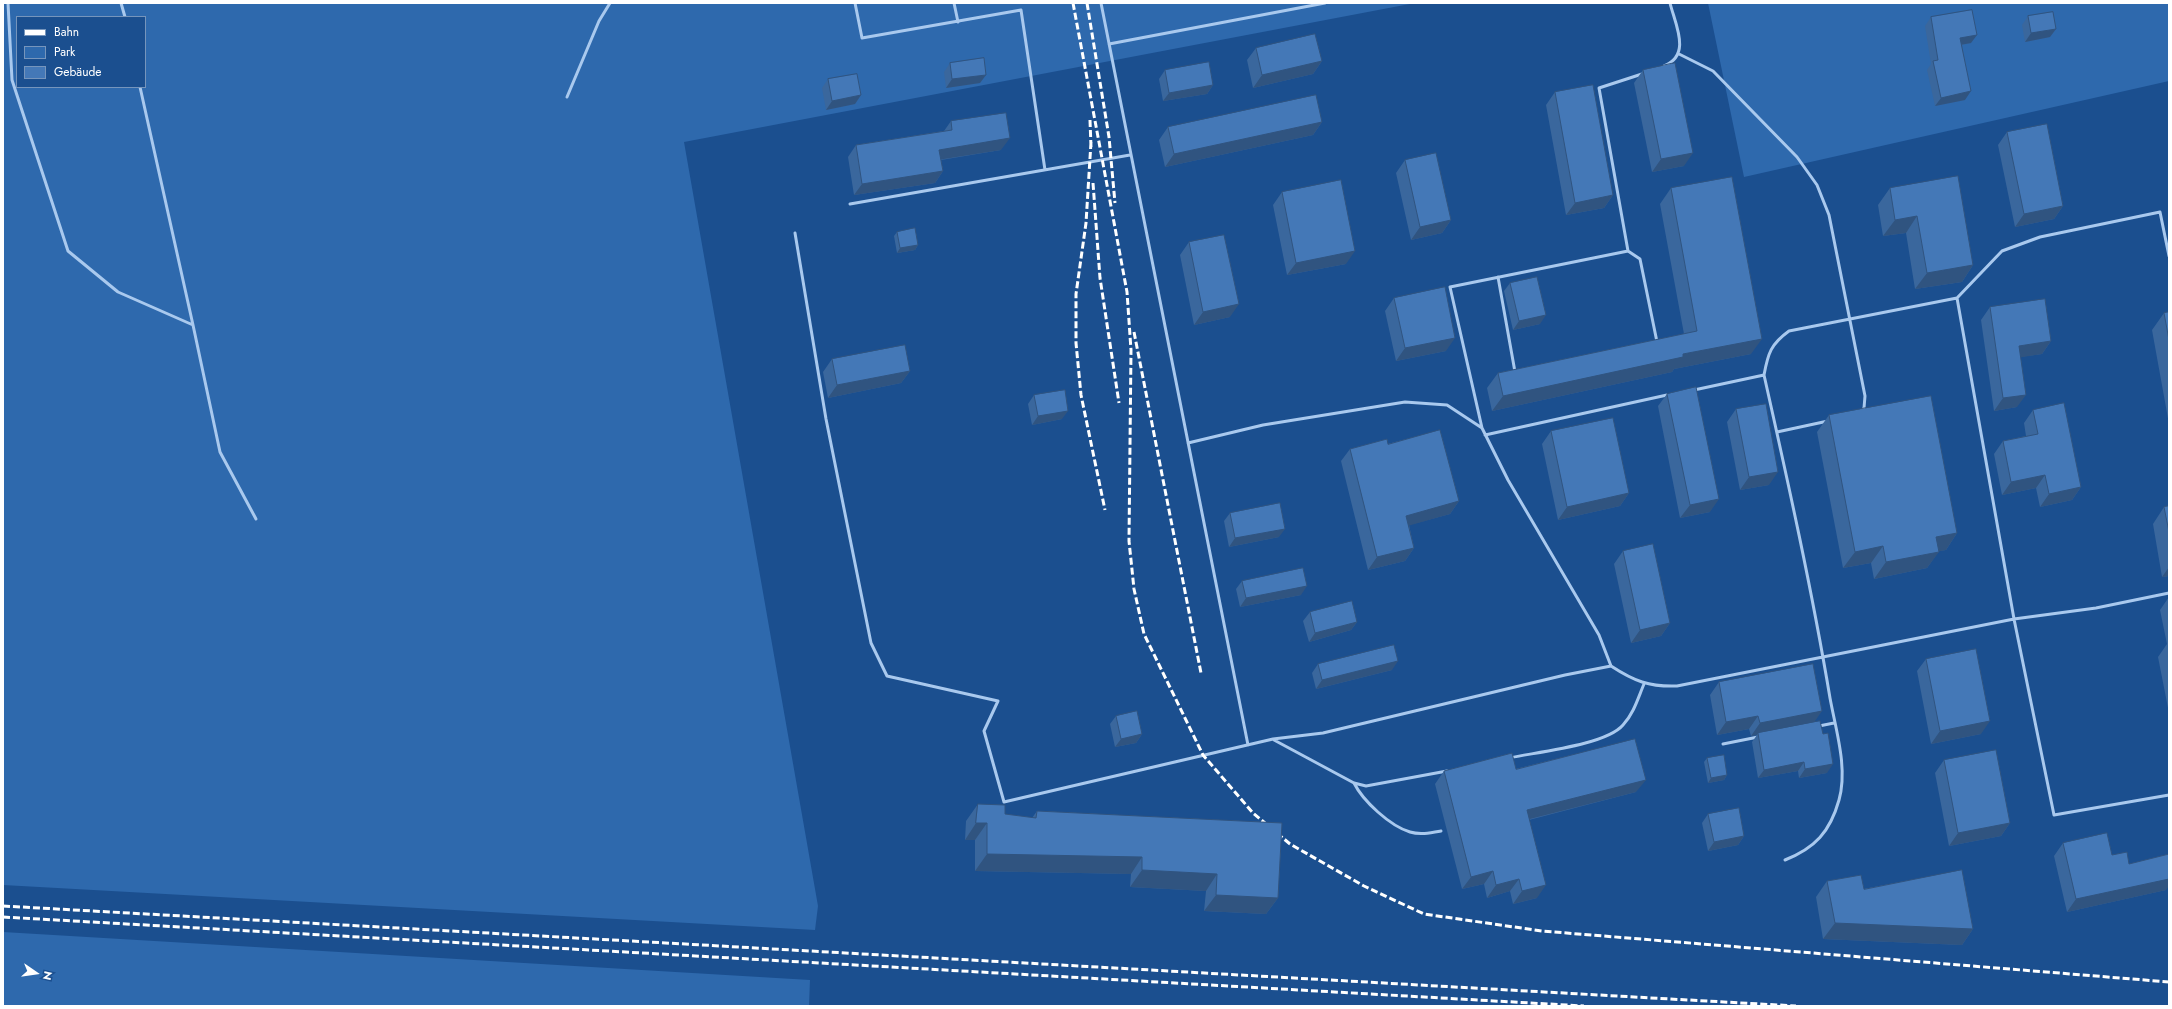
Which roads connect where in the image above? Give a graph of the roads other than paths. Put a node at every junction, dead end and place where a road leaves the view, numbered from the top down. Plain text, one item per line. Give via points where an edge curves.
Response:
1 (8, 3) edge
2 (122, 3) edge
3 (610, 3) edge
4 (855, 3) edge
5 (954, 3) edge
6 (1101, 3) edge
7 (1325, 3) edge
8 (1670, 3) edge
9 (125, 16) edge
10 (958, 22) junction
11 (1109, 44) junction
12 (1679, 54) junction
13 (1658, 69) edge
14 (1643, 74) edge
15 (140, 88) edge
16 (567, 97) dead end
17 (1130, 155) junction
18 (1045, 170) junction
19 (850, 204) dead end
20 (795, 233) dead end
21 (1628, 251) junction
22 (2169, 256) edge
23 (1498, 277) junction
24 (1957, 298) junction
25 (1850, 319) junction
26 (193, 325) junction
27 (1658, 345) edge
28 (1764, 375) junction
29 (1516, 376) edge
30 (1687, 391) edge
31 (1671, 395) edge
32 (1856, 416) edge
33 (1834, 420) edge
34 (1482, 428) junction
35 (1777, 432) junction
36 (1485, 435) junction
37 (1188, 443) junction
38 (256, 519) dead end
39 (2169, 593) edge
40 (2014, 620) junction
41 (1824, 658) junction
42 (1612, 666) junction
43 (1644, 684) junction
44 (1834, 724) junction
45 (1812, 728) edge
46 (1760, 737) edge
47 (1273, 739) junction
48 (1723, 744) dead end
49 (1248, 745) junction
50 (1507, 758) edge
51 (1452, 770) edge
52 (1354, 783) junction
53 (2169, 795) edge
54 (1441, 831) dead end
55 (1785, 860) dead end

1 - 26 lane via 12,80 68,251 118,292
2 - 9 lane
3 - 16 lane via 599,21
4 - 10 lane via 862,38
5 - 10 lane
6 - 11 lane
7 - 11 lane
8 - 12 lane via 1678,28
10 - 18 lane via 1021,10
11 - 17 lane
12 - 13 lane via 1673,62
12 - 25 lane via 1713,71 1797,157 1817,185 1829,215
14 - 21 lane via 1599,88
15 - 26 lane
17 - 18 lane
17 - 37 lane
18 - 19 lane
20 - 49 lane via 826,419 871,643 887,676 998,701 984,731 1004,802
21 - 23 lane
21 - 27 lane via 1640,258
22 - 24 lane via 2160,212 2040,237 2002,251
23 - 29 lane
23 - 34 lane via 1450,287
24 - 25 lane
24 - 40 lane
25 - 28 lane via 1789,331 1777,340 1768,353
25 - 32 lane via 1865,396 1864,408
26 - 38 lane via 220,452
28 - 30 lane
28 - 35 lane
31 - 36 lane
33 - 35 lane
34 - 36 lane
34 - 37 lane via 1447,405 1405,402 1263,425
35 - 41 lane
36 - 42 lane via 1508,480 1599,635
37 - 49 lane
39 - 40 lane via 2096,608
40 - 41 lane
40 - 53 lane via 2054,815
41 - 43 lane via 1677,686
41 - 44 lane
42 - 43 lane
42 - 47 lane via 1323,733
43 - 50 lane via 1634,710 1623,726 1610,735 1585,743
44 - 45 lane
44 - 55 lane via 1843,774 1839,800 1827,831 1809,848
46 - 48 lane
47 - 49 lane
47 - 52 lane
51 - 52 lane via 1384,784 1366,786
52 - 54 lane via 1359,795 1394,824 1409,832 1425,834

